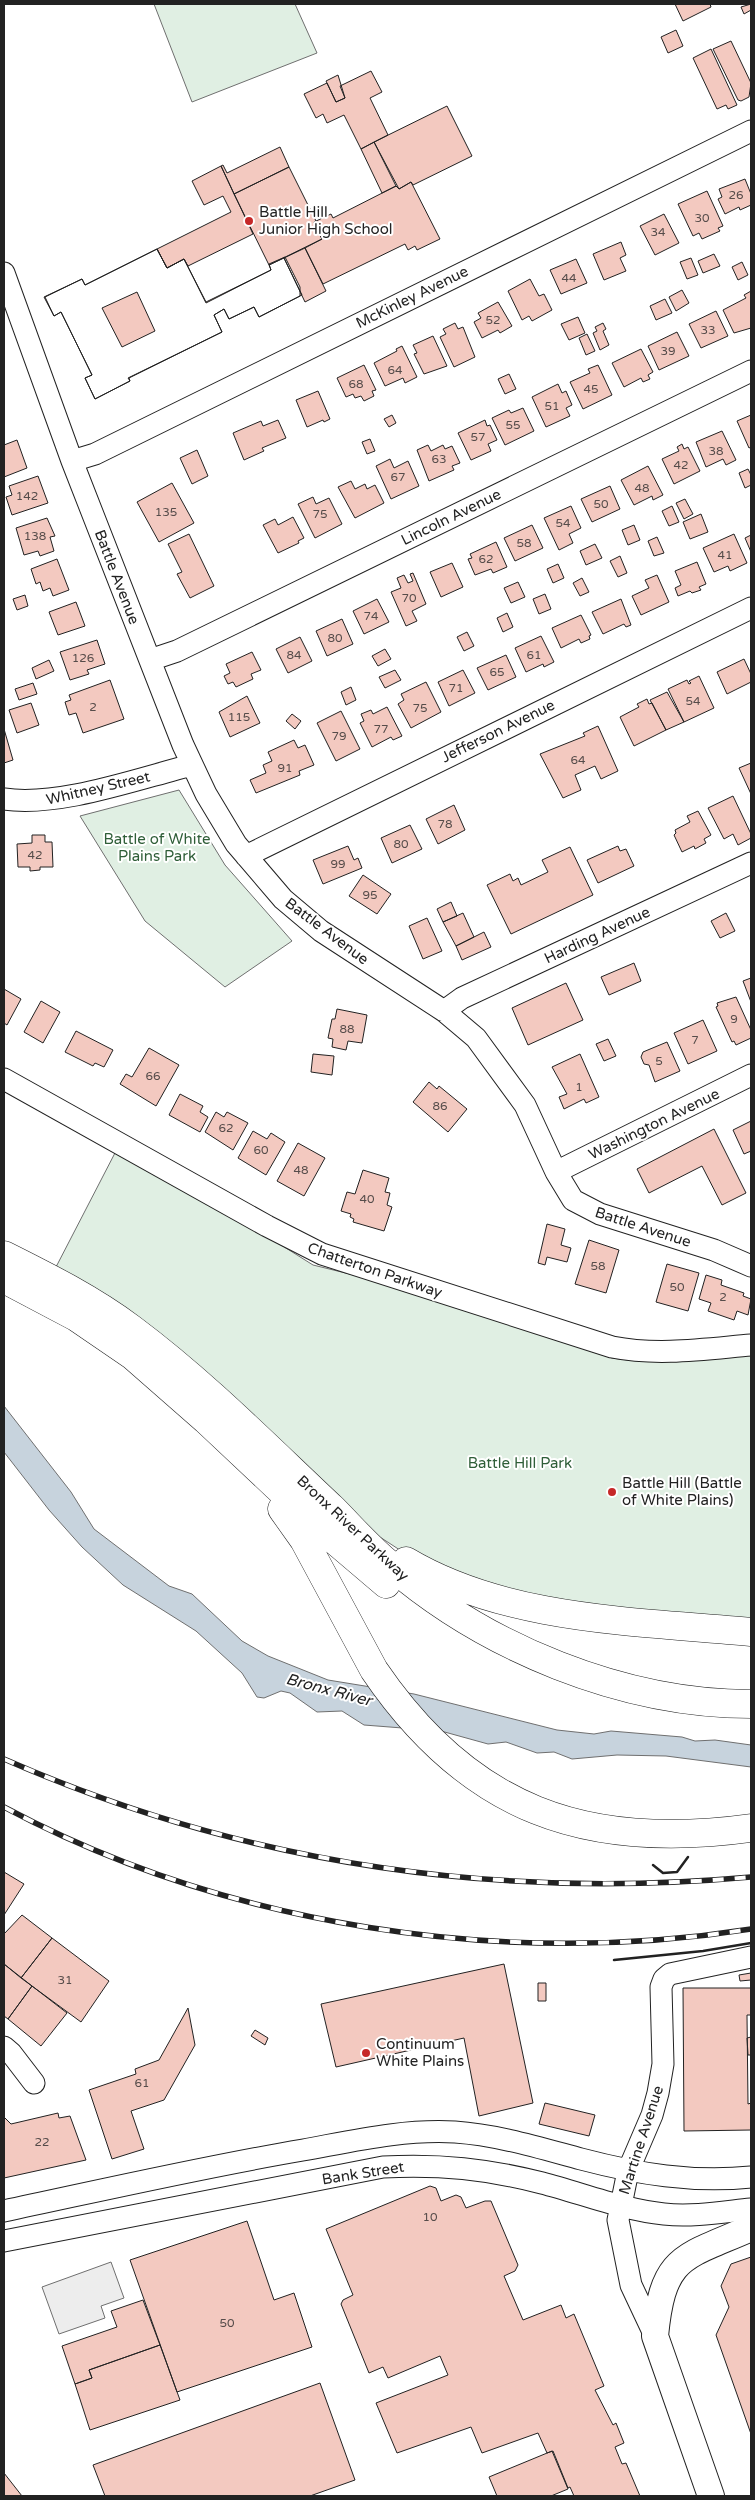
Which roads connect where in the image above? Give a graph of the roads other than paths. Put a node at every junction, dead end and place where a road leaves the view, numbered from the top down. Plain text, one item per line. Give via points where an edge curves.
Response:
1 (751, 131) edge
2 (4, 272) edge
3 (751, 372) edge
4 (72, 461) junction
5 (751, 608) edge
6 (150, 660) junction
7 (192, 765) junction
8 (4, 799) edge
9 (246, 856) junction
10 (751, 863) edge
11 (444, 1011) junction
12 (751, 1075) edge
13 (4, 1079) edge
14 (556, 1172) junction
15 (4, 1255) edge
16 (751, 1266) edge
17 (4, 1279) edge
18 (751, 1345) edge
19 (231, 1443) junction
20 (333, 1510) junction
21 (751, 1632) edge
22 (751, 1704) edge
23 (751, 1719) edge
24 (751, 1828) edge
25 (751, 1957) edge
26 (4, 2047) edge
27 (34, 2083) dead end
28 (628, 2171) junction
29 (751, 2177) edge
30 (620, 2204) junction
31 (751, 2209) edge
32 (4, 2211) edge
33 (751, 2228) edge
34 (4, 2241) edge
35 (655, 2336) junction
36 (711, 2496) edge

1 - 4 street, McKinley Avenue via 95,454
2 - 4 street, Battle Avenue
3 - 6 street, Lincoln Avenue via 177,651
4 - 6 street, Battle Avenue
5 - 9 street, Jefferson Avenue
6 - 7 street, Battle Avenue
7 - 8 street, Whitney Street via 59,799 30,802
7 - 9 street, Battle Avenue via 216,814
9 - 11 street, Battle Avenue via 283,900 321,931
10 - 11 street, Harding Avenue via 462,998
11 - 14 street, Battle Avenue via 476,1038 504,1074 534,1119
12 - 14 street, Washington Avenue
13 - 18 street, Chatterton Parkway via 306,1247 346,1263 612,1347 670,1351
14 - 16 street, Battle Avenue via 567,1194 581,1206 714,1250
15 - 20 highway, Bronx River Parkway via 75,1291 131,1328 206,1390
17 - 19 highway, Bronx River Parkway via 104,1335 162,1381
19 - 23 highway, Bronx River Parkway via 378,1578 432,1619 483,1650 545,1679 610,1699 678,1713
19 - 24 highway via 304,1540 374,1670 406,1714 445,1754 482,1782 544,1813 597,1827 670,1835
20 - 21 highway via 424,1572 486,1596 579,1614
20 - 22 highway, Bronx River Parkway via 415,1585 463,1618 519,1649 583,1674 637,1688 688,1698
25 - 28 street, Martine Avenue via 670,1974 664,1979 661,1987 663,2064 658,2093
26 - 27 street
28 - 29 street via 670,2178 715,2180
28 - 30 street, Martine Avenue
28 - 32 street via 506,2140 426,2131 256,2158
30 - 31 street, Bank Street via 662,2214 693,2215
30 - 34 street, Bank Street via 483,2169 413,2166 383,2168
30 - 35 street, Martine Avenue via 620,2235 631,2285
33 - 35 main road via 706,2246 677,2265 663,2287
35 - 36 main road, Martine Avenue

